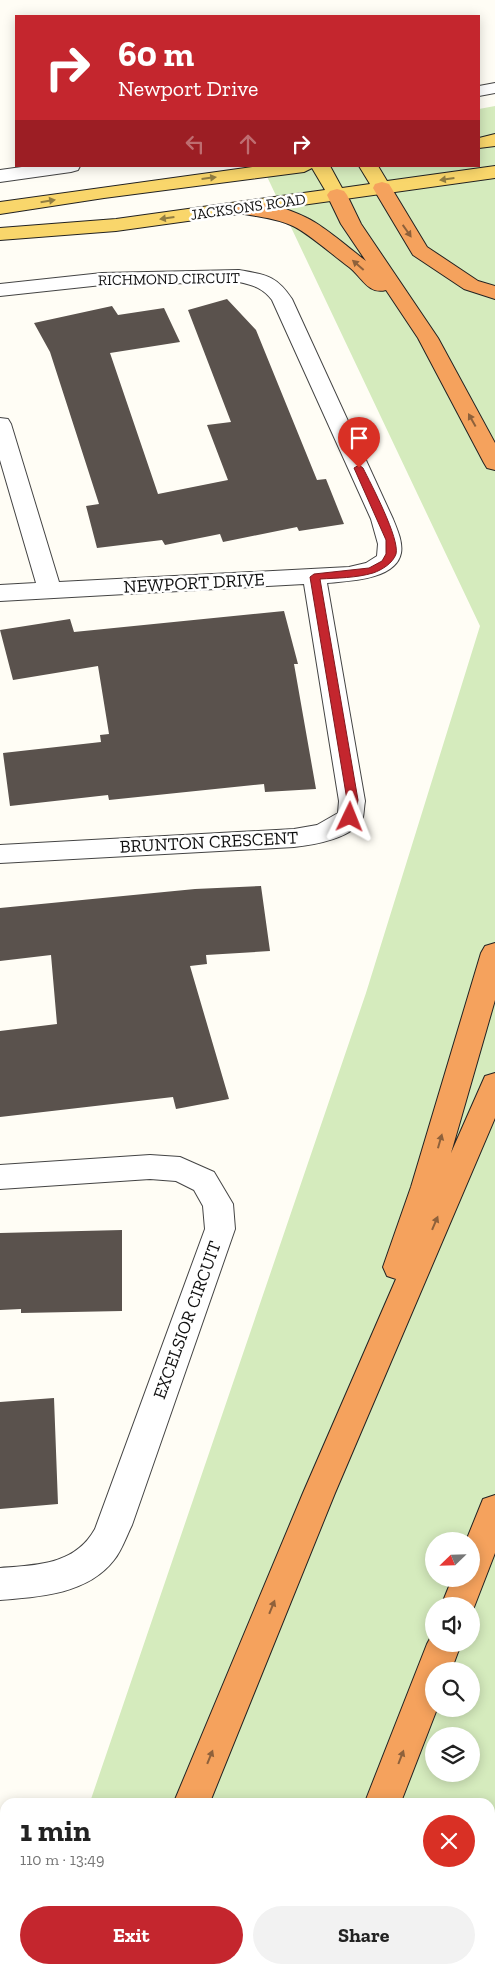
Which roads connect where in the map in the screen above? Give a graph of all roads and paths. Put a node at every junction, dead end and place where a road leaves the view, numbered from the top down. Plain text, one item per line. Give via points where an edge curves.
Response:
1 (495, 88) edge
2 (480, 91) edge
3 (495, 140) edge
4 (480, 143) edge
5 (64, 167) edge
6 (296, 167) edge
7 (321, 167) edge
8 (369, 167) edge
9 (495, 172) edge
10 (0, 176) edge
11 (382, 188) junction
12 (337, 195) junction
13 (0, 208) edge
14 (243, 208) junction
15 (0, 234) edge
16 (0, 290) edge
17 (495, 293) edge
18 (428, 338) junction
19 (0, 424) edge
20 (495, 463) edge
21 (385, 563) joint
22 (314, 577) junction
23 (50, 590) junction
24 (0, 593) edge
25 (0, 854) edge
26 (495, 954) edge
27 (495, 1084) edge
28 (0, 1177) edge
29 (319, 1493) junction
30 (495, 1510) edge
31 (480, 1549) edge
32 (0, 1584) edge
33 (441, 1652) edge
34 (194, 1798) edge
35 (385, 1798) edge

1 - 2 street
3 - 4 main road
5 - 10 street
13 -> 6 main road, JACKSONS ROAD
7 - 12 main road
8 - 11 main road
9 -> 11 main road, JACKSONS ROAD
11 - 12 main road, JACKSONS ROAD
11 -> 17 highway via 420,251 471,285
12 - 14 main road, JACKSONS ROAD
12 - 18 highway via 351,224
14 -> 15 main road, JACKSONS ROAD
18 -> 14 highway via 359,265 301,222 269,211
16 - 21 street, RICHMOND CIRCUIT via 102,279 216,276 260,280 273,287 286,307 391,540 391,554
20 -> 18 highway
19 - 23 street
21 - 22 street, NEWPORT DRIVE via 372,570
22 - 23 street, NEWPORT DRIVE
22 - 25 street, BRUNTON CRESCENT via 352,800 350,817 338,828 319,835 294,838
23 - 24 street, NEWPORT DRIVE
29 -> 26 highway via 426,1187
29 -> 27 highway
28 - 32 street, EXCELSIOR CIRCUIT via 150,1167 180,1169 204,1181 218,1204 220,1229 103,1548 86,1566 56,1579
34 -> 29 highway
30 - 31 highway
35 -> 33 highway

